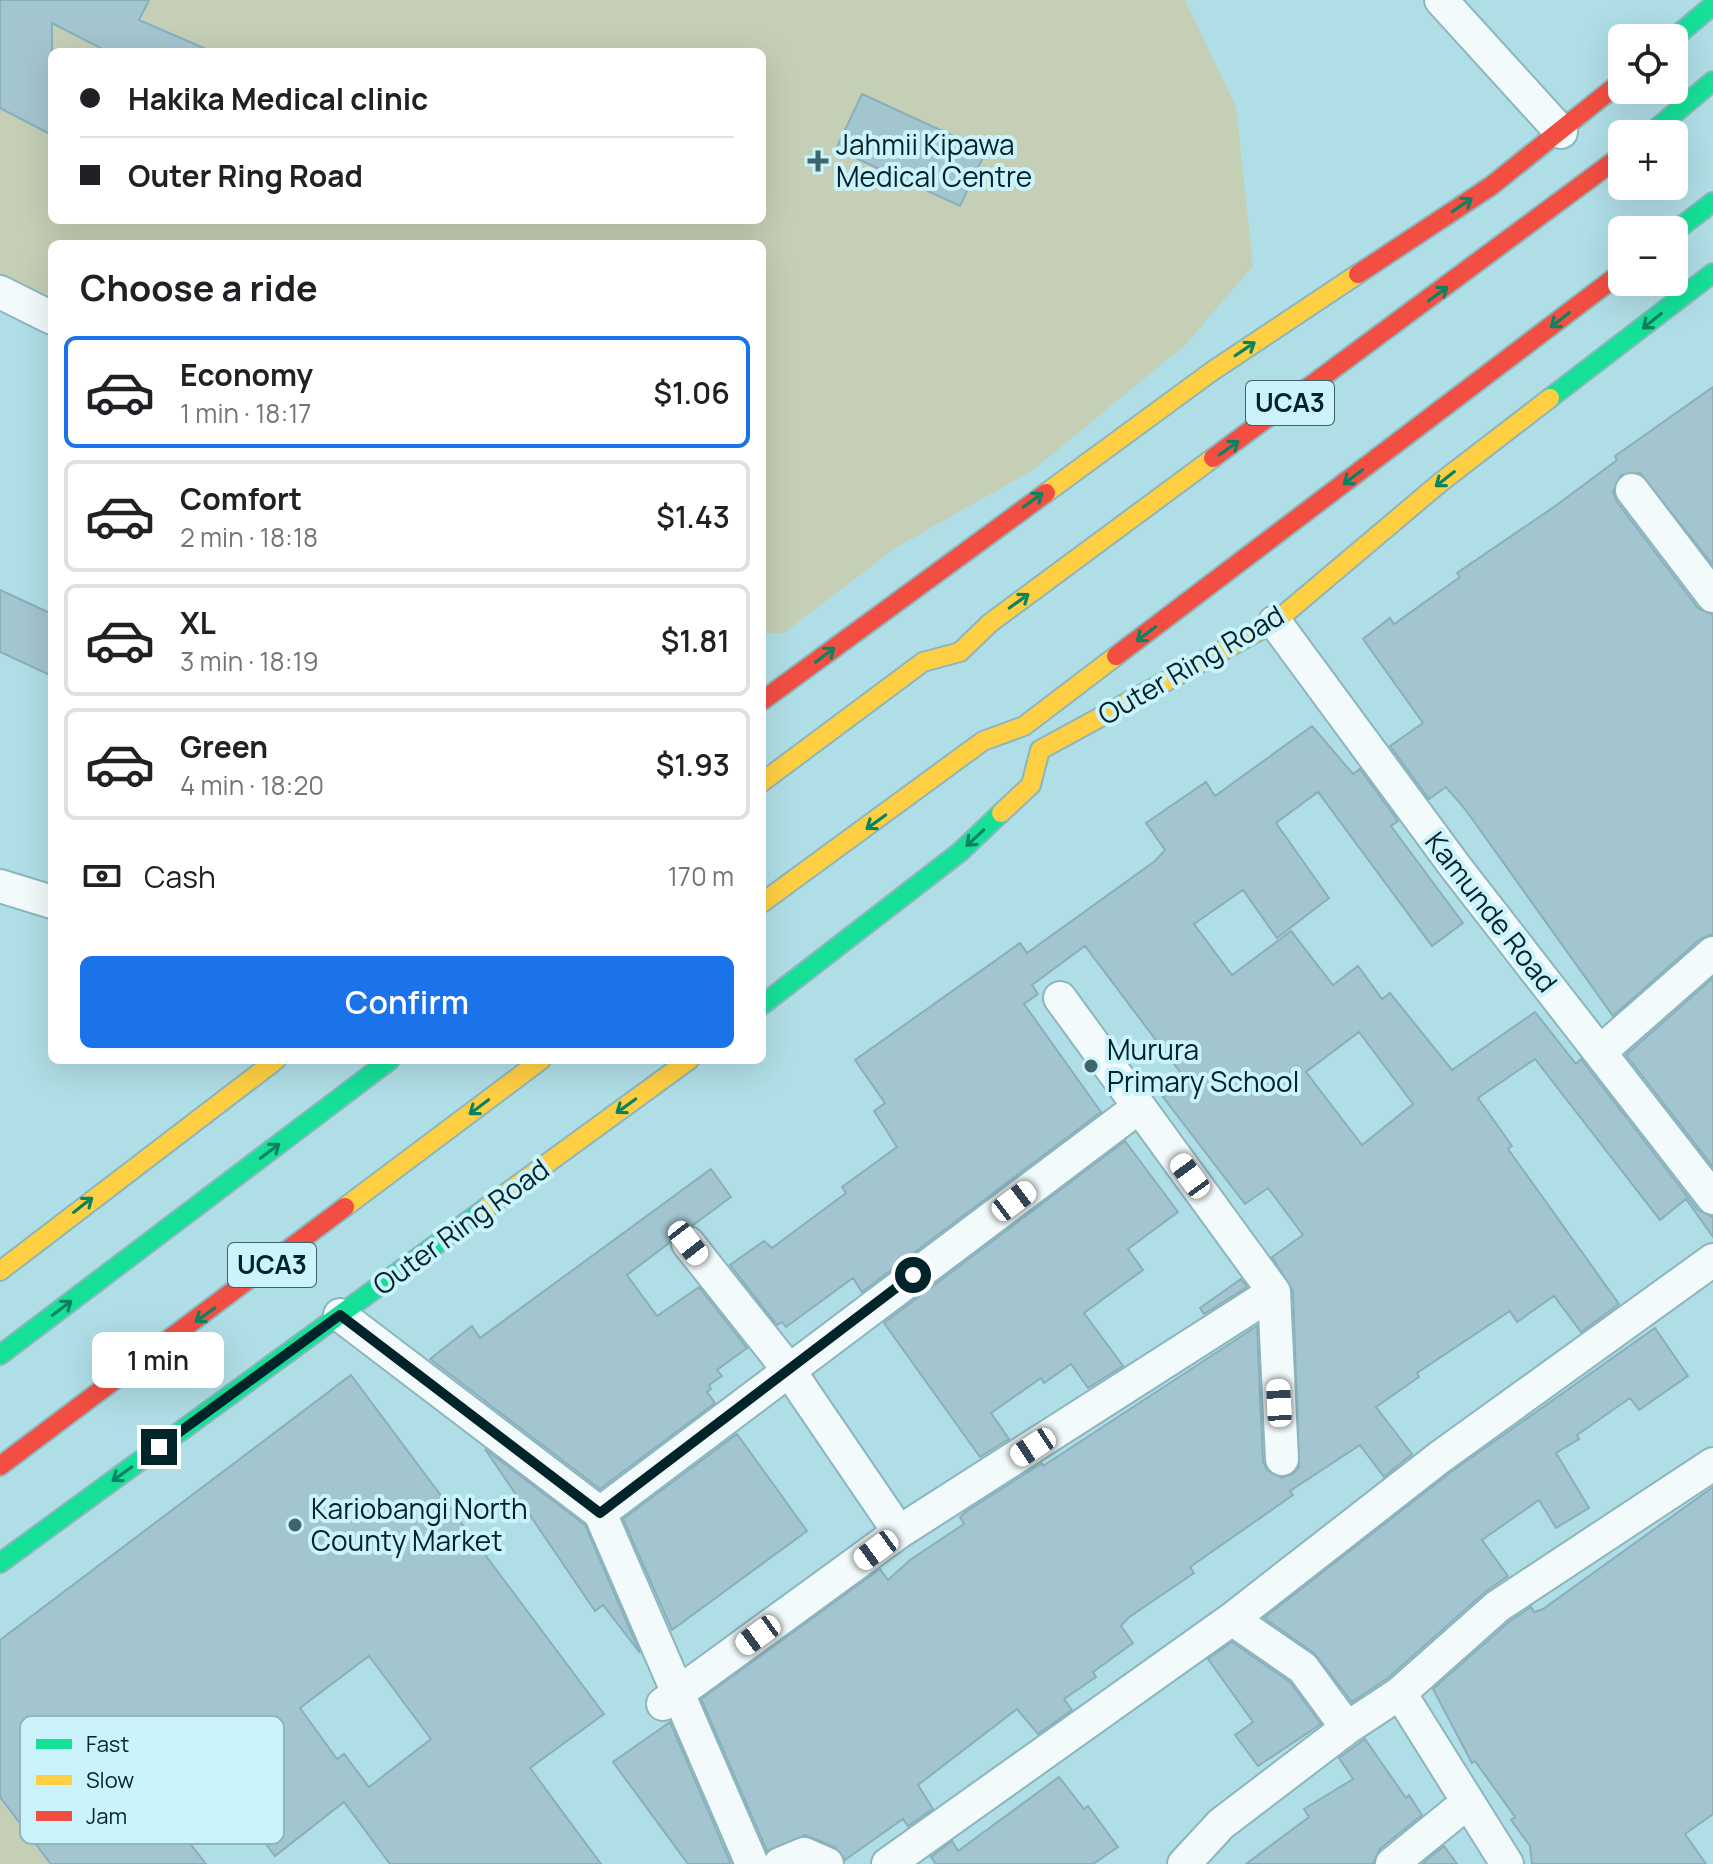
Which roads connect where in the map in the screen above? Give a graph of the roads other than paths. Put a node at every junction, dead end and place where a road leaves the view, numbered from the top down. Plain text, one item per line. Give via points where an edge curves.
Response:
1 (1441, 0) edge
2 (1713, 5) edge
3 (1688, 26) edge
4 (1713, 81) edge
5 (1608, 93) edge
6 (1667, 120) edge
7 (1561, 132) junction
8 (1608, 165) edge
9 (1713, 202) edge
10 (1688, 221) edge
11 (1713, 273) edge
12 (1608, 283) edge
13 (0, 292) edge
14 (48, 316) edge
15 (1632, 490) dead end
16 (1713, 596) edge
17 (1275, 622) junction
18 (766, 695) edge
19 (766, 779) edge
20 (0, 886) edge
21 (766, 900) edge
22 (48, 901) edge
23 (1713, 953) edge
24 (1060, 998) dead end
25 (766, 1002) edge
26 (1600, 1052) junction
27 (271, 1064) edge
28 (385, 1064) edge
29 (536, 1064) edge
30 (684, 1064) edge
31 (1139, 1107) junction
32 (1713, 1198) edge
33 (688, 1243) dead end
34 (1713, 1260) edge
35 (0, 1271) edge
36 (1274, 1292) junction
37 (340, 1315) junction
38 (0, 1355) edge
39 (788, 1369) junction
40 (1282, 1459) dead end
41 (1713, 1464) edge
42 (0, 1466) edge
43 (600, 1513) junction
44 (899, 1532) junction
45 (0, 1563) edge
46 (1232, 1619) junction
47 (1400, 1693) junction
48 (663, 1704) dead end
49 (1347, 1728) junction
50 (1468, 1802) junction
51 (752, 1864) edge
52 (888, 1864) edge
53 (1184, 1864) edge
54 (1392, 1864) edge
55 (1507, 1864) edge

1 - 7 street
2 - 3 main road
4 - 6 main road
5 - 7 main road, UCA3
18 -> 7 main road, UCA3 via 1198,382 1491,186
19 -> 8 main road, UCA3 via 923,662 960,652 990,623
9 - 10 main road
11 -> 17 main road, Outer Ring Road via 1441,482
12 -> 21 main road, Outer Ring Road via 1024,726 983,741
13 - 14 street
15 - 16 street
17 -> 25 main road, Outer Ring Road via 1040,750 1031,785 960,852
17 - 26 street, Kamunde Road
20 - 22 street
23 - 26 street
24 - 31 street
26 - 32 street, Kamunde Road
35 -> 27 main road
38 -> 28 main road
29 -> 42 main road, UCA3
30 -> 37 main road, Outer Ring Road / UCA3
31 - 36 street
31 - 39 street
33 - 39 street
34 - 46 street via 1440,1457
36 - 40 street
36 - 44 street
37 - 43 street
37 -> 45 main road, Outer Ring Road / UCA3
39 - 43 street
39 - 44 street
41 - 47 street via 1498,1606
43 - 51 street
44 - 48 street
46 - 49 street via 1303,1668
46 - 52 street
47 - 49 street
47 - 50 street
49 - 53 street via 1221,1824
50 - 54 street
50 - 55 street

